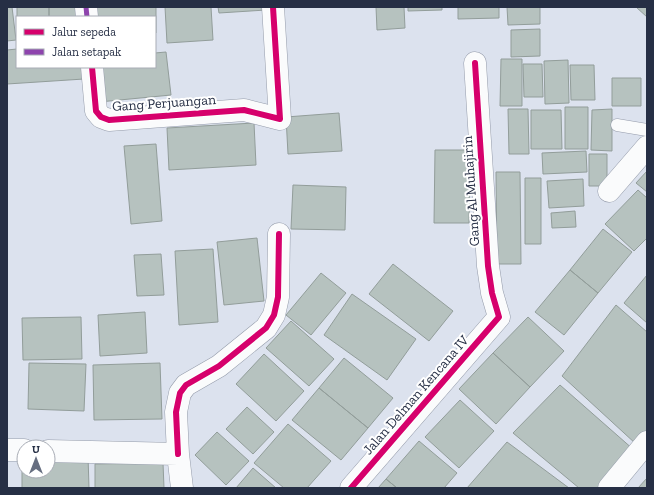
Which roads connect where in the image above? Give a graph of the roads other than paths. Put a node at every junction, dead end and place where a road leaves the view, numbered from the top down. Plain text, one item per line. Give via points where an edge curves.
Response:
1 (274, 7) edge
2 (475, 63) dead end
3 (92, 68) edge
4 (617, 125) dead end
5 (647, 130) edge
6 (647, 147) edge
7 (609, 191) dead end
8 (279, 234) dead end
9 (499, 318) joint
10 (647, 442) edge
11 (56, 451) edge
12 (178, 454) junction
13 (182, 488) edge
14 (351, 488) edge
15 (609, 488) edge

1 - 3 street, Gang Perjuangan via 280,119 244,110 109,120 101,118 96,111
2 - 9 street, Gang Al Muhajirin via 488,266
4 - 5 lane
6 - 7 street
8 - 12 street via 278,297 274,315 266,328 219,366 186,384 180,393 176,412
9 - 14 street, Jalan Delman Kencana IV
10 - 15 street
11 - 12 street
12 - 13 street

